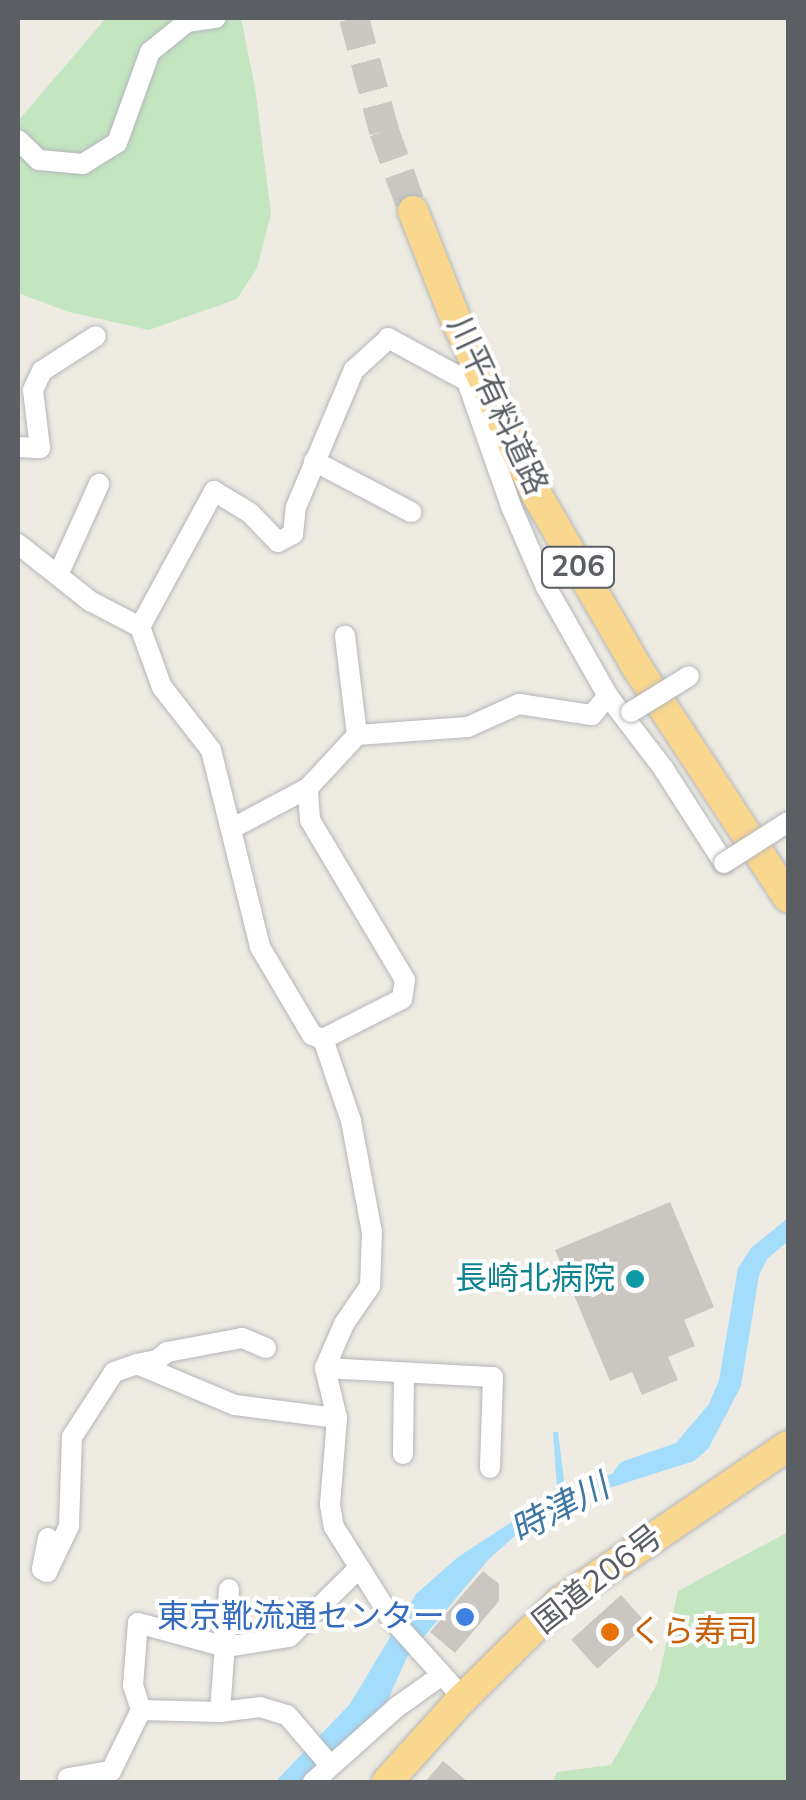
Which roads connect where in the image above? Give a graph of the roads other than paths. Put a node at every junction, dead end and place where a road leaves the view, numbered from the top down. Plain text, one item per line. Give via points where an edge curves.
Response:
1 (216, 18) edge
2 (18, 140) edge
3 (96, 336) dead end
4 (18, 447) edge
5 (314, 461) junction
6 (99, 484) dead end
7 (411, 512) dead end
8 (18, 544) edge
9 (58, 576) junction
10 (140, 627) junction
11 (345, 636) dead end
12 (688, 676) dead end
13 (608, 696) junction
14 (631, 712) dead end
15 (357, 736) junction
16 (308, 788) junction
17 (788, 822) edge
18 (231, 828) junction
19 (788, 878) edge
20 (788, 897) edge
21 (322, 1040) junction
22 (266, 1348) dead end
23 (137, 1364) junction
24 (325, 1368) junction
25 (404, 1372) junction
26 (337, 1418) junction
27 (788, 1446) edge
28 (404, 1454) dead end
29 (490, 1468) dead end
30 (48, 1538) dead end
31 (358, 1569) junction
32 (229, 1589) dead end
33 (226, 1647) junction
34 (452, 1687) junction
35 (141, 1710) junction
36 (220, 1712) junction
37 (329, 1764) junction
38 (68, 1778) dead end
39 (313, 1782) edge
40 (388, 1782) edge

1 - 2 street via 188,22 150,52 118,143 83,164 39,160
3 - 4 street via 42,372 33,390 40,448
5 - 7 street
5 - 10 street via 293,534 278,542 250,513 214,491
5 - 13 street via 354,370 387,339 467,381 546,587
6 - 9 street
8 - 9 street
9 - 10 street
10 - 18 street via 162,686 211,750
11 - 15 street
12 - 14 street, bridge
13 - 15 street via 592,716 519,704 468,727
13 - 17 street, bridge via 724,863
15 - 16 street
16 - 18 street
16 - 21 street via 310,820 405,980 402,999
18 - 21 street via 260,947 312,1036
19 - 20 highway, 川平有料道路 / 206 via 545,480 418,207 456,320 537,496 636,666
21 - 24 street via 352,1121 372,1232 370,1286
22 - 23 street via 242,1338
23 - 26 street via 235,1406
23 - 30 street via 114,1372 72,1436 69,1526 47,1572 42,1569
24 - 25 street
24 - 26 street
25 - 28 street
25 - 29 street via 492,1377
26 - 31 street via 330,1505 339,1539
27 - 34 highway, 国道206号 via 560,1602
31 - 33 street via 299,1632
31 - 34 street
32 - 33 street
33 - 35 street via 138,1624 133,1686
33 - 36 street
34 - 37 street
34 - 40 highway, 国道206号
35 - 36 street
35 - 38 street via 112,1771
36 - 37 street via 260,1706 288,1715
37 - 39 street

